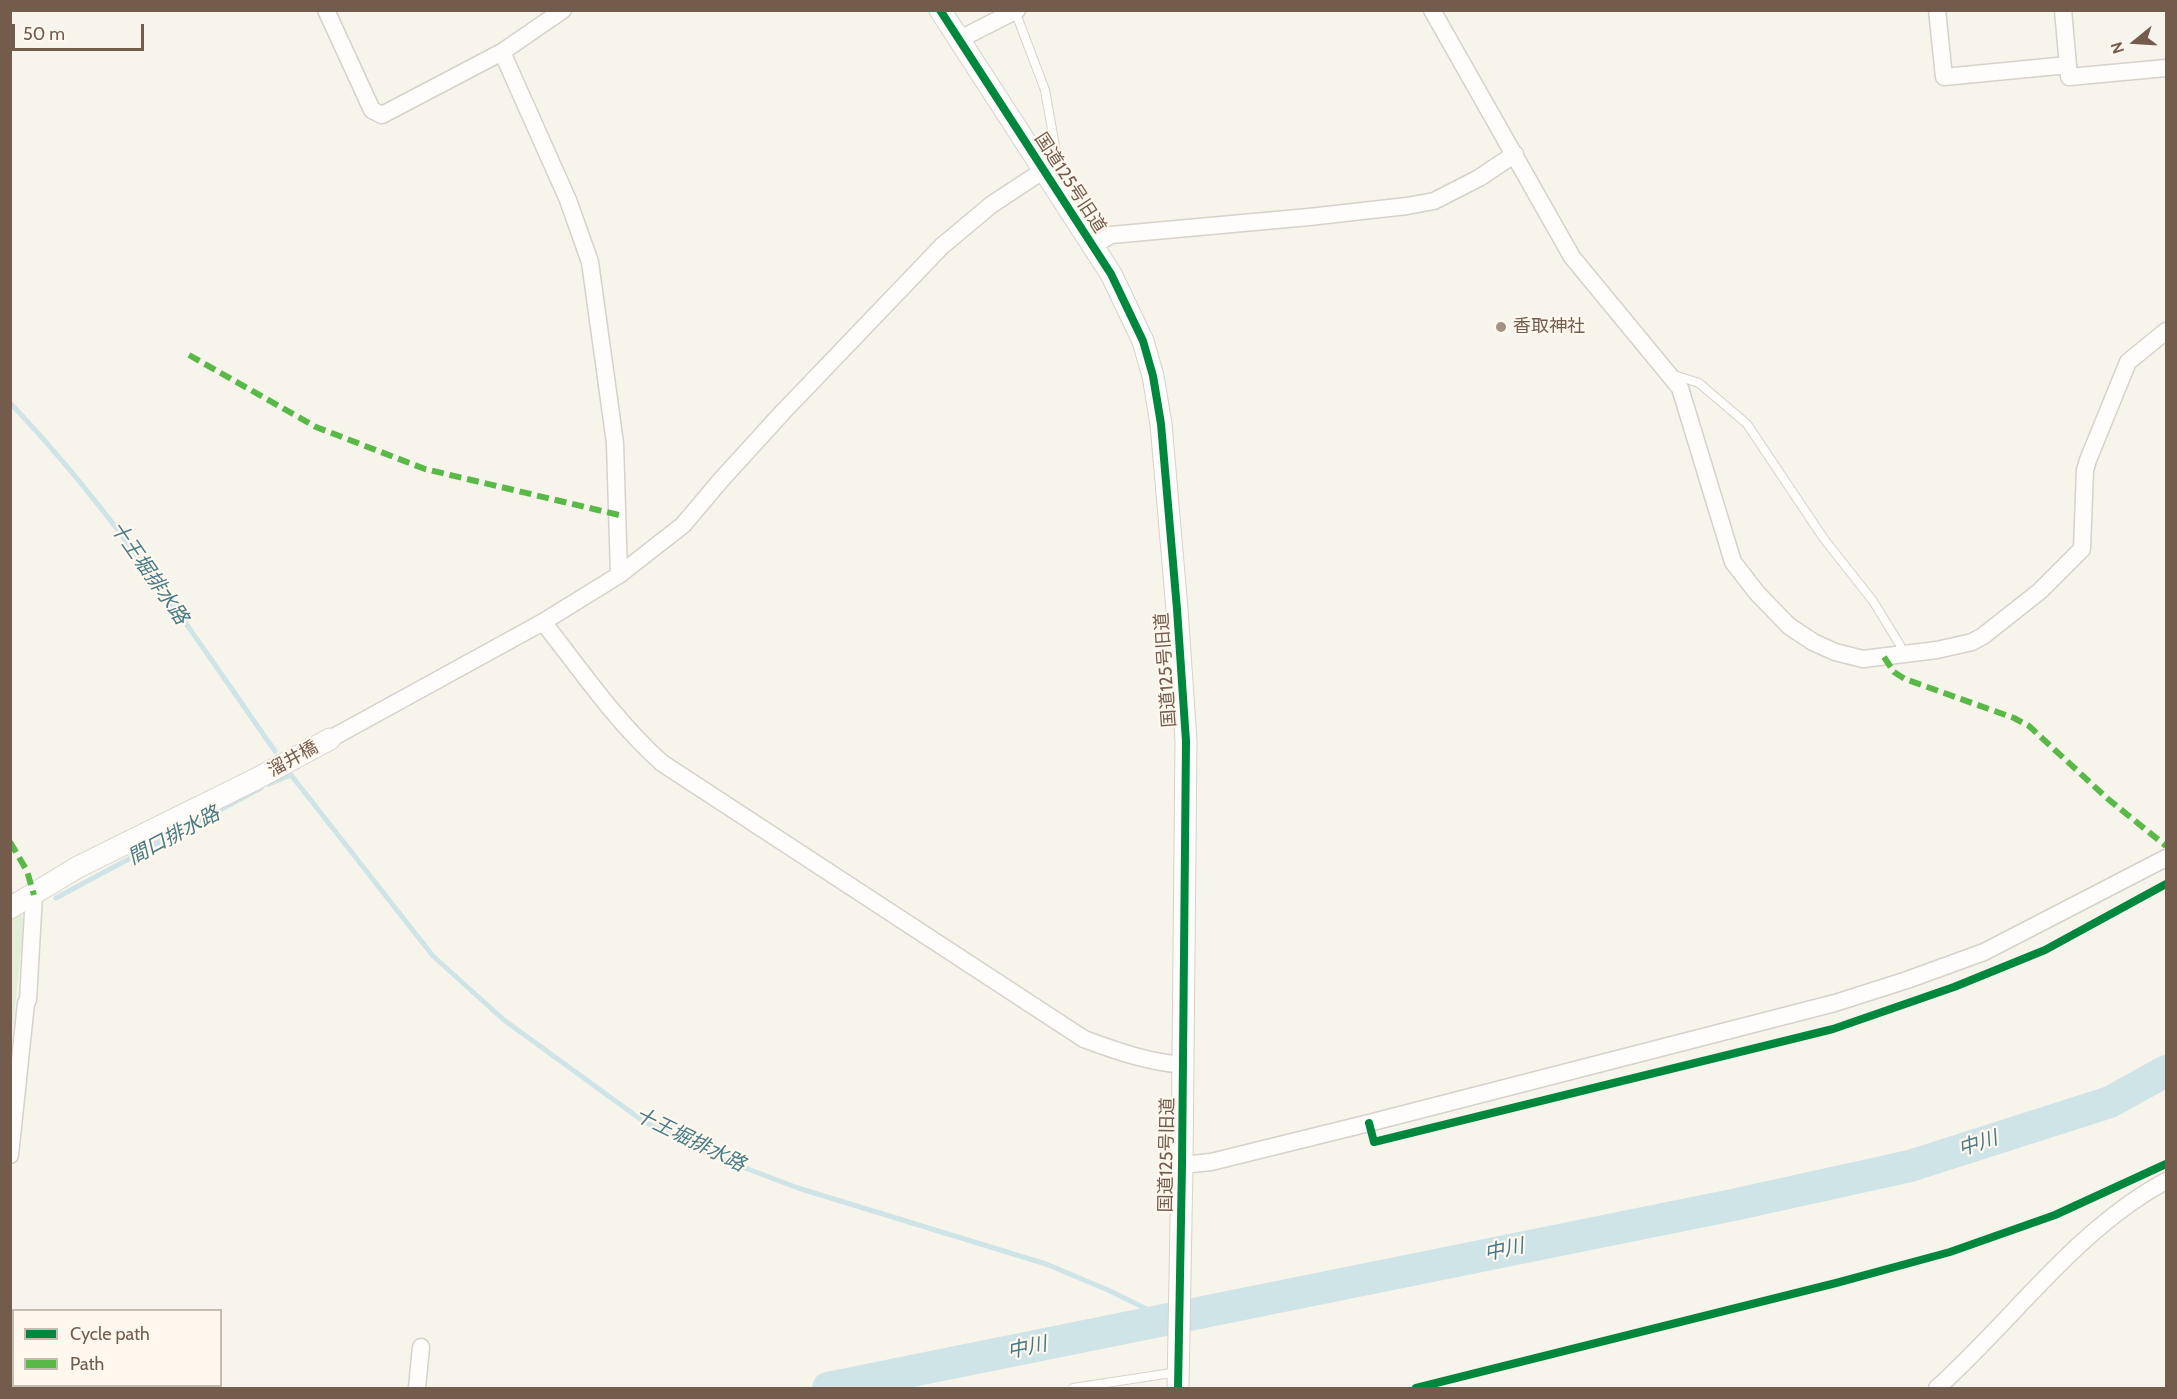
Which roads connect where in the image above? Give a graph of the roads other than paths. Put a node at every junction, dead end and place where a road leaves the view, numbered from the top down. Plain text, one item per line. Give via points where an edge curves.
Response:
1 (326, 10) edge
2 (563, 10) edge
3 (939, 10) edge
4 (1432, 10) edge
5 (1938, 10) edge
6 (2063, 10) edge
7 (1016, 11) edge
8 (958, 40) junction
9 (502, 52) junction
10 (2068, 65) junction
11 (2166, 68) edge
12 (1515, 154) junction
13 (1044, 170) junction
14 (1093, 246) junction
15 (2166, 331) edge
16 (1667, 373) junction
17 (619, 575) junction
18 (543, 622) junction
19 (1903, 654) junction
20 (330, 739) joint
21 (2166, 858) edge
22 (34, 895) junction
23 (10, 908) edge
24 (1183, 1065) junction
25 (10, 1155) edge
26 (1182, 1165) junction
27 (2166, 1181) edge
28 (421, 1347) dead end
29 (1178, 1374) edge
30 (417, 1389) edge
31 (1073, 1389) edge
32 (1937, 1389) edge

1 - 9 street via 372,110 382,115
2 - 9 street
3 - 8 street, 国道125号旧道
4 - 12 street
5 - 10 street via 1944,77
6 - 10 street
7 - 8 street
7 - 13 lane via 1047,100 1056,160
8 - 13 street, 国道125号旧道
9 - 17 street via 568,200 590,262 615,443
10 - 11 street via 2069,76
12 - 14 street via 1434,201 1111,235
12 - 16 street via 1572,257
13 - 14 street, 国道125号旧道
13 - 17 street via 942,246 782,413 683,525
14 - 24 street, 国道125号旧道 via 1143,341 1161,424 1186,741
15 - 19 street via 2128,362 2088,460 2082,549 2040,591 1983,636 1937,650
16 - 19 lane via 1699,383 1747,424 1824,539 1873,601
16 - 19 street via 1680,388 1733,562 1757,593 1789,626 1835,652 1863,659
17 - 18 street
18 - 20 street
18 - 24 street via 621,722 662,764 1084,1040 1124,1054
20 - 22 street, 溜井橋 via 78,867
21 - 26 street via 1984,952 1846,1000 1358,1126 1211,1162
22 - 23 street, 溜井橋
22 - 25 street via 28,1000
24 - 26 street, 国道125号旧道
26 - 29 street, 国道125号旧道
27 - 32 street via 2108,1219
28 - 30 street
29 - 31 lane

